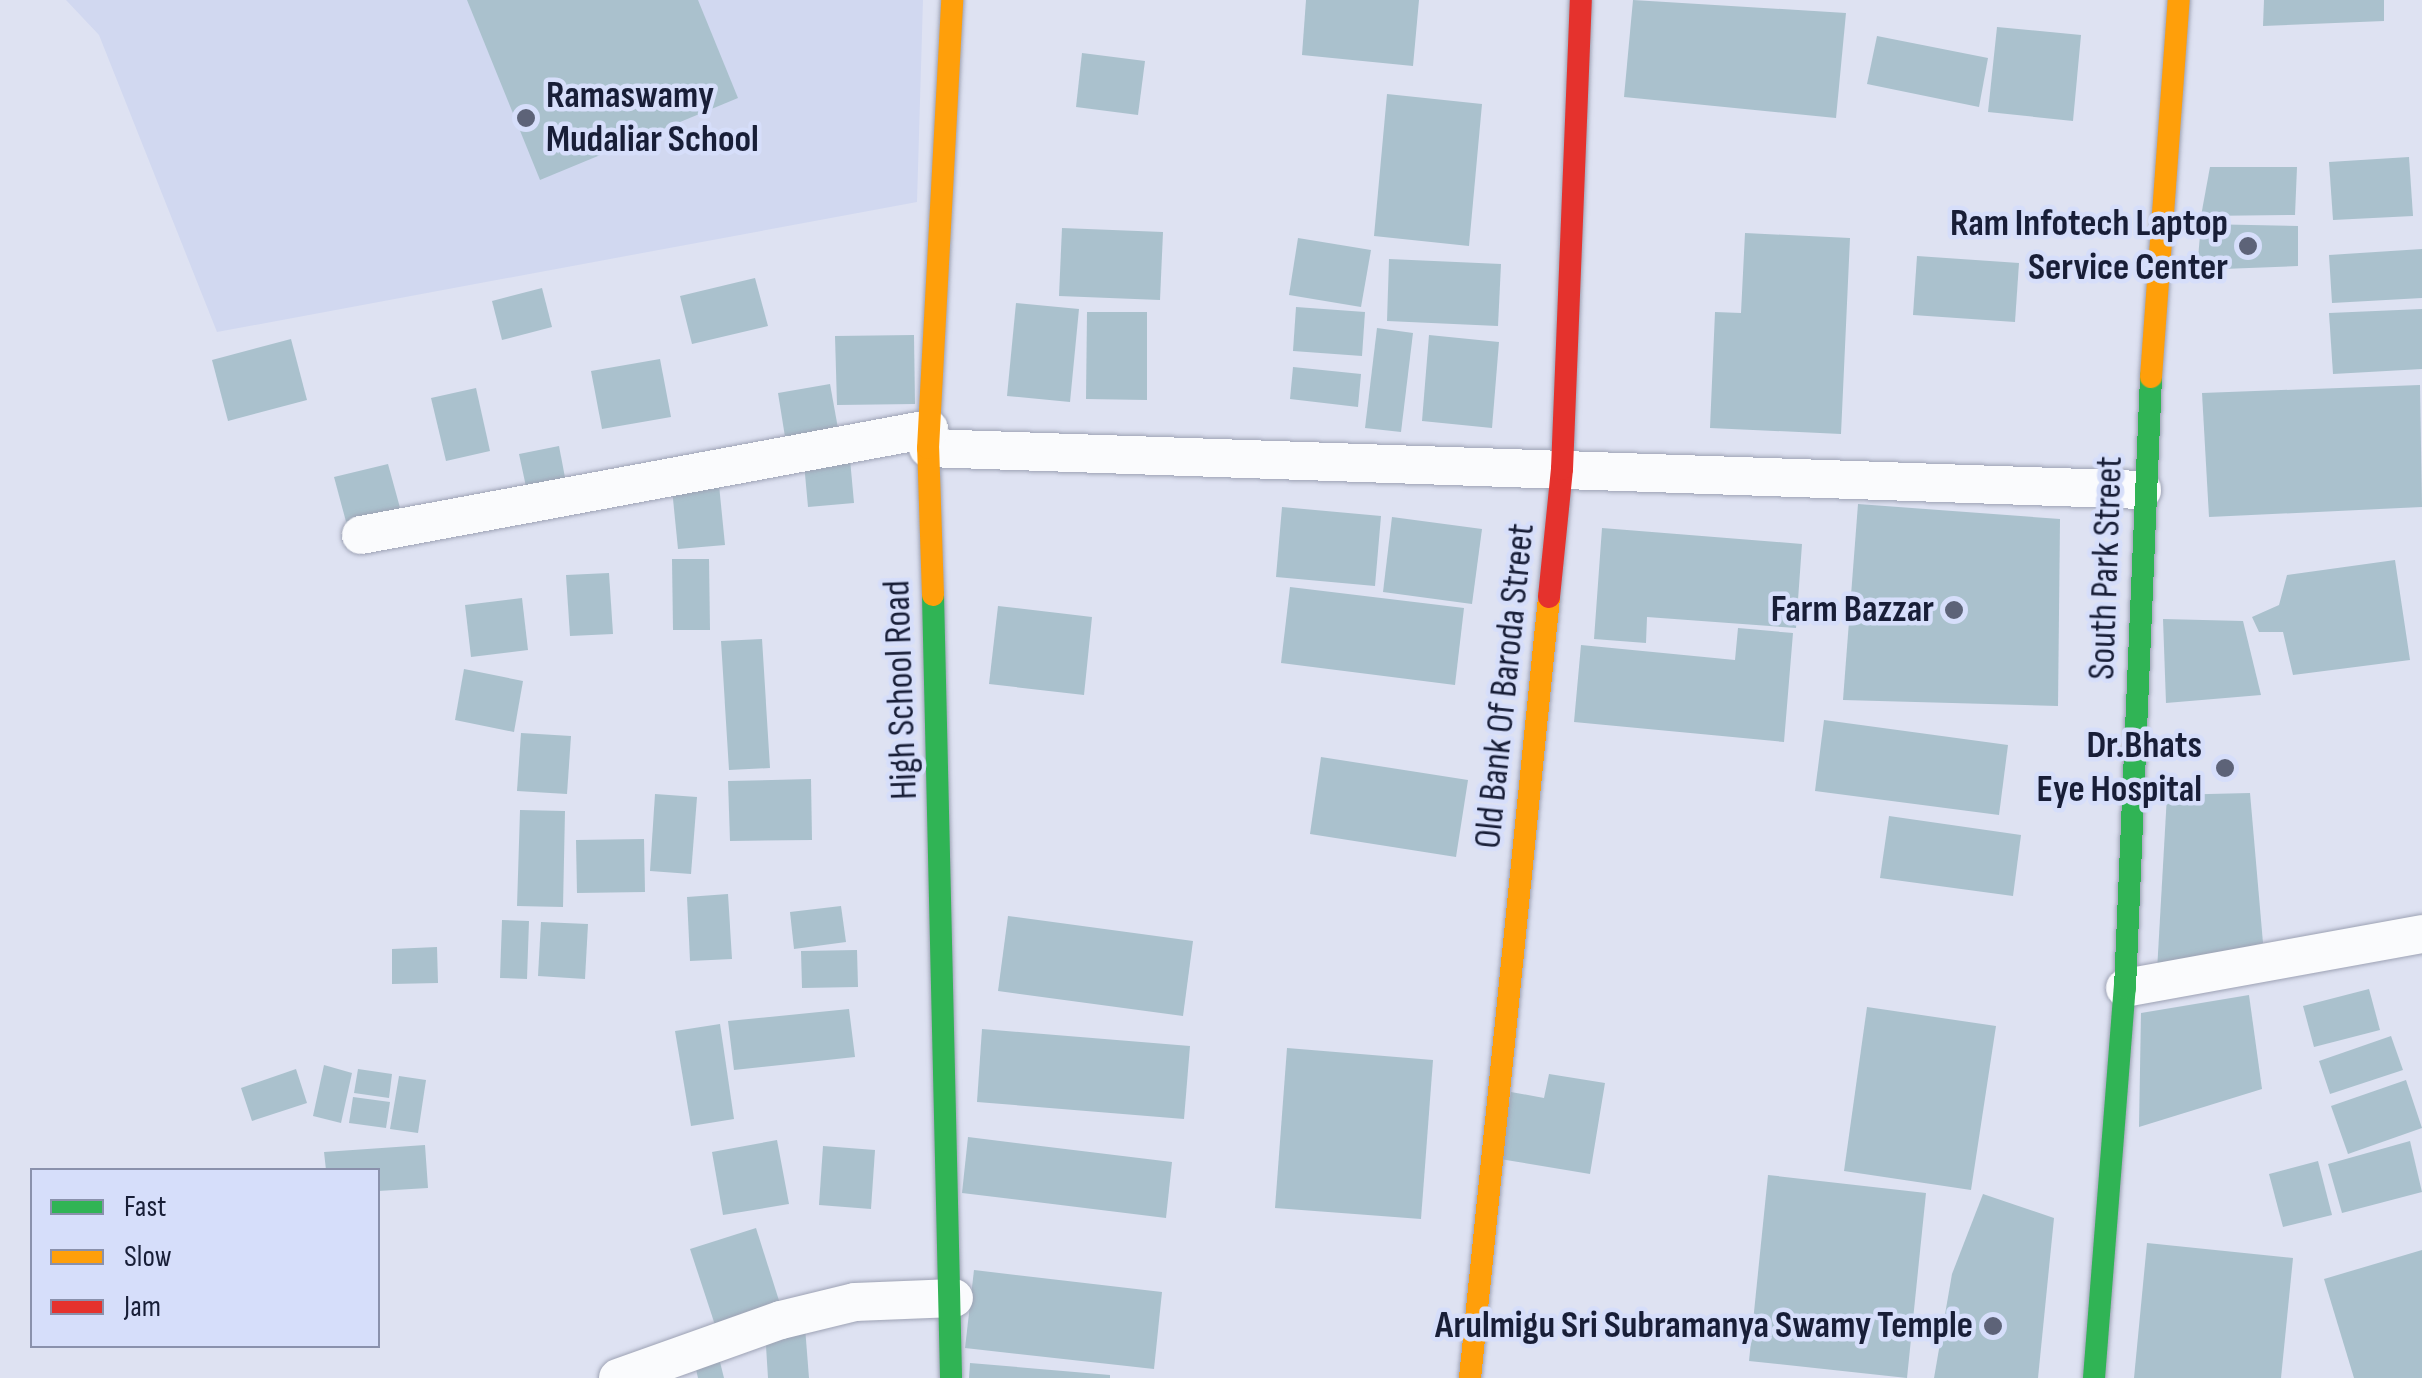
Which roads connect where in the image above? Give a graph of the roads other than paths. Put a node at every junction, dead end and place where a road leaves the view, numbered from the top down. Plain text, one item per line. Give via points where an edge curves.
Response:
1 (952, 0) edge
2 (1581, 0) edge
3 (2179, 0) edge
4 (928, 439) junction
5 (1562, 470) junction
6 (2142, 490) junction
7 (362, 535) dead end
8 (2421, 939) edge
9 (2125, 988) junction
10 (954, 1298) junction
11 (618, 1378) edge
12 (951, 1378) edge
13 (1470, 1378) edge
14 (2094, 1378) edge

1 - 4 street, High School Road
2 - 5 street, Old Bank Of Baroda Street
3 - 6 street, South Park Street
4 - 5 street
4 - 7 street
4 - 10 street, High School Road
5 - 6 street
5 - 13 street, Old Bank Of Baroda Street
6 - 9 street, South Park Street
8 - 9 street
9 - 14 street, South Park Street
10 - 11 street via 854,1302
10 - 12 street, High School Road

